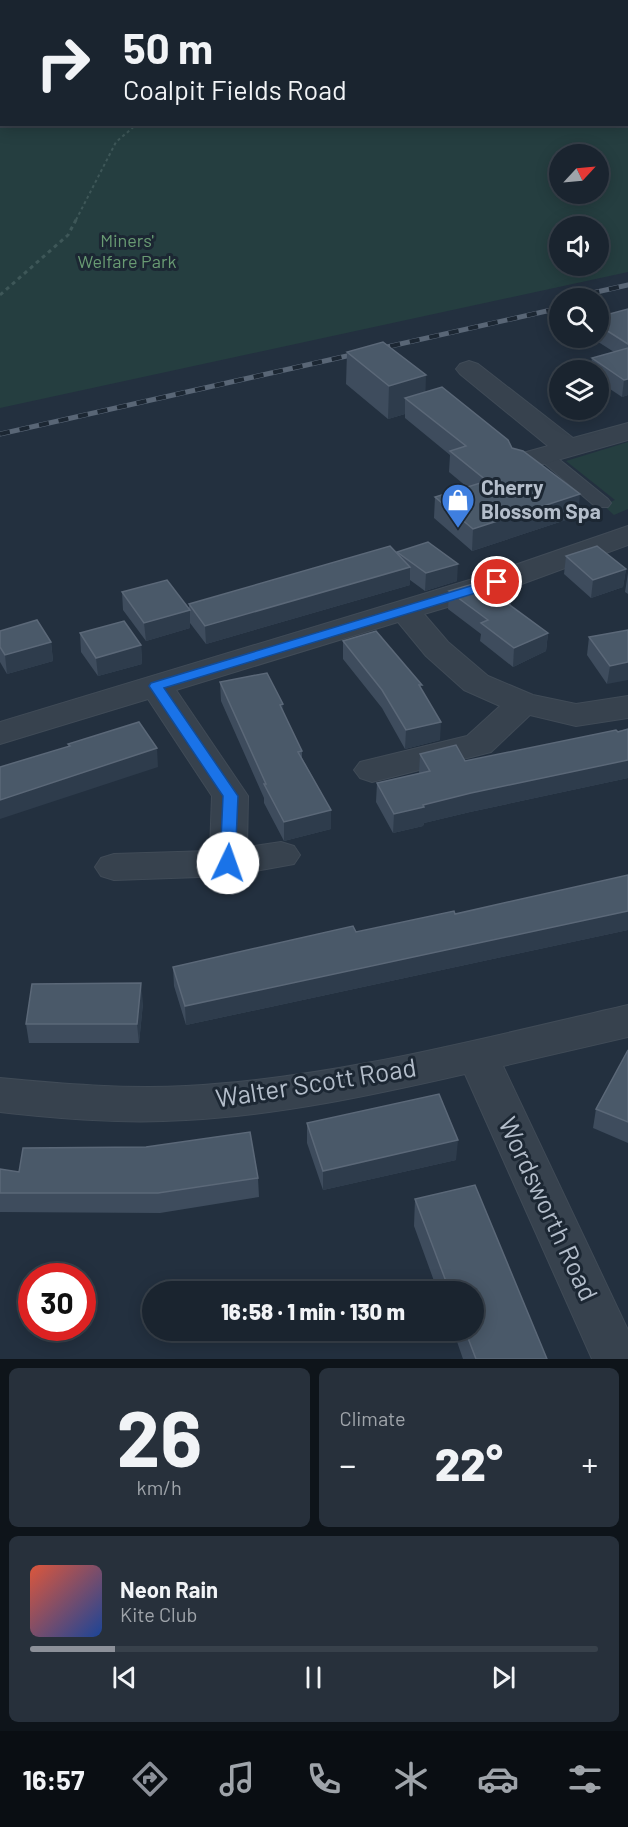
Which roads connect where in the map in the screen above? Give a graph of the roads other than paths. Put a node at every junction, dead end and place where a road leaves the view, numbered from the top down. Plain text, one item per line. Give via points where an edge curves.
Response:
1 (470, 369) dead end
2 (628, 431) edge
3 (545, 455) junction
4 (602, 503) dead end
5 (628, 535) edge
6 (405, 611) junction
7 (156, 686) junction
8 (523, 703) junction
9 (628, 707) edge
10 (0, 733) edge
11 (372, 770) dead end
12 (281, 855) dead end
13 (228, 863) junction
14 (114, 867) dead end
15 (628, 1021) edge
16 (477, 1055) junction
17 (0, 1095) edge
18 (625, 1359) edge

1 - 3 street
2 - 3 street
3 - 4 lane
5 - 6 street
6 - 7 street
6 - 8 street via 437,649 476,683
7 - 10 street
7 - 13 street via 230,796
8 - 9 street via 576,715
8 - 11 street via 479,744
12 - 13 street
13 - 14 street
15 - 16 street, Walter Scott Road
16 - 17 street, Walter Scott Road via 379,1076 212,1101 81,1104
16 - 18 street, Wordsworth Road via 610,1345

